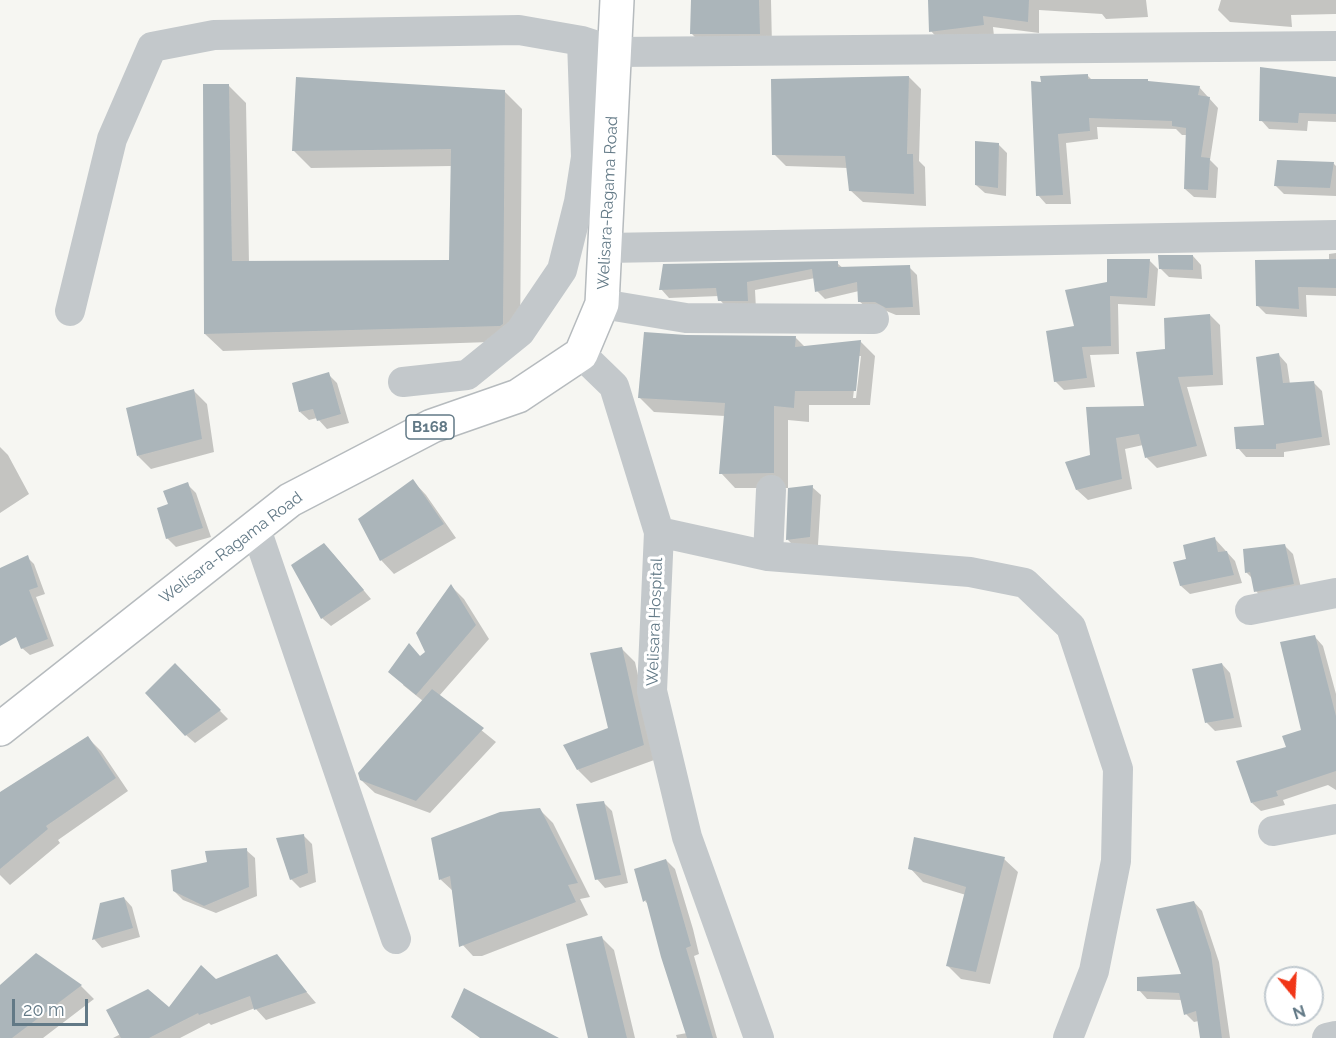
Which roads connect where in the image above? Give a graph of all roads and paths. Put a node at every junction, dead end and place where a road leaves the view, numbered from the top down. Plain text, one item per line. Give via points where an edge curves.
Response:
1 (617, 0) edge
2 (582, 41) junction
3 (1336, 46) edge
4 (616, 52) junction
5 (1336, 235) edge
6 (606, 248) junction
7 (602, 304) junction
8 (70, 311) dead end
9 (874, 319) dead end
10 (581, 354) junction
11 (403, 382) dead end
12 (771, 490) dead end
13 (255, 526) junction
14 (660, 532) junction
15 (768, 556) junction
16 (1336, 594) edge
17 (1250, 610) dead end
18 (0, 729) edge
19 (1336, 819) edge
20 (1273, 831) dead end
21 (396, 939) dead end
22 (1336, 1036) edge
23 (759, 1038) edge
24 (1068, 1038) edge
25 (1327, 1038) edge

1 - 4 main road, Welisara-Ragama Road
2 - 4 street
2 - 8 street via 496,30 214,35 152,47 112,139
2 - 11 street via 586,157 562,270 520,332 467,375
3 - 4 street
4 - 6 main road, Welisara-Ragama Road
5 - 6 street
6 - 7 main road, Welisara-Ragama Road
7 - 9 street via 686,318
7 - 10 main road, Welisara-Ragama Road
10 - 13 main road, Welisara-Ragama Road / B168 via 518,396 432,426 290,500
10 - 14 street, Welisara Hospital via 614,386
12 - 15 street
13 - 18 main road, Welisara-Ragama Road / B168
13 - 21 street
14 - 15 street
14 - 23 street, Welisara Hospital via 652,691 687,837
15 - 24 street via 970,572 1025,583 1071,627 1118,769 1116,861 1094,971
16 - 17 street
19 - 20 street
22 - 25 street

